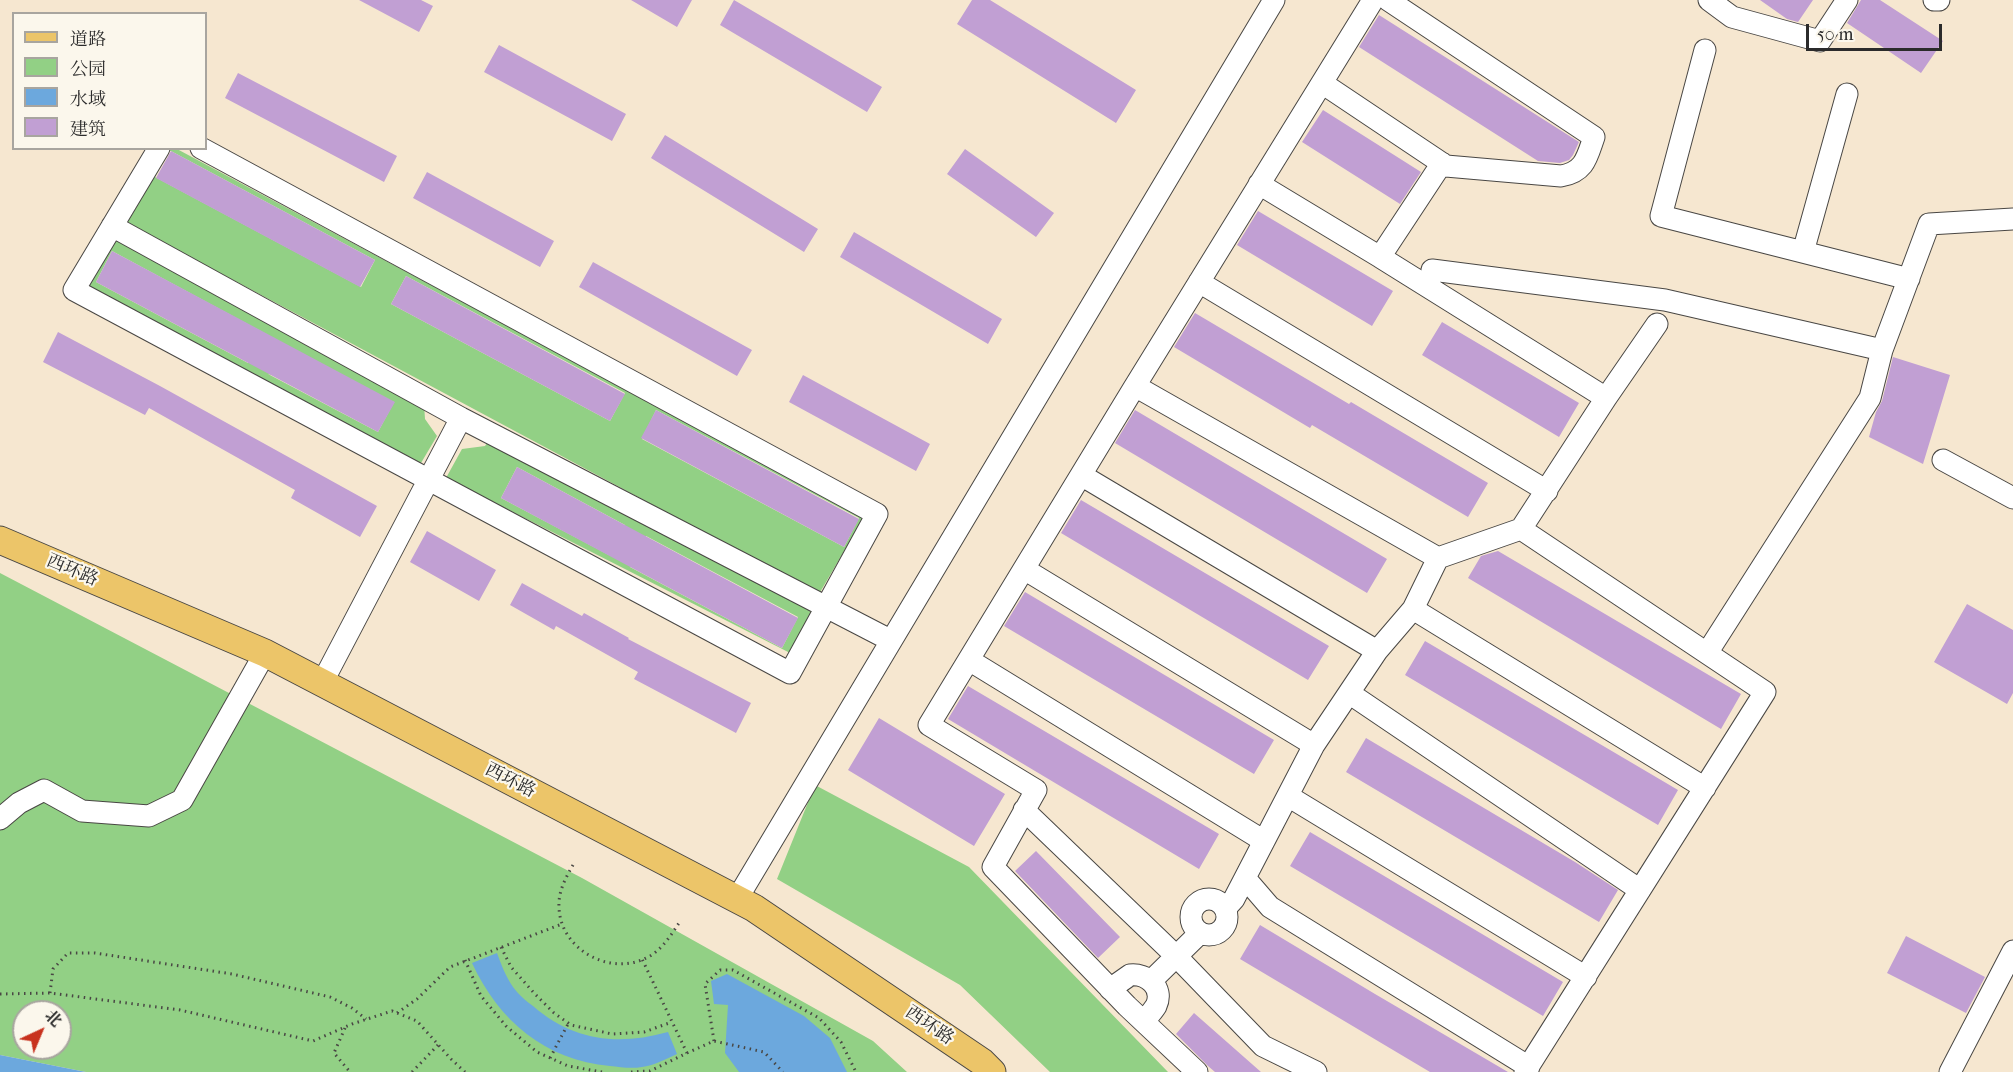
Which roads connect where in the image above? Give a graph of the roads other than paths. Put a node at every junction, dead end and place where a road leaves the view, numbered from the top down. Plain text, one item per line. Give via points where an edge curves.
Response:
1 (1274, 0) edge
2 (1373, 0) edge
3 (1388, 0) edge
4 (1709, 0) edge
5 (1847, 0) edge
6 (1934, 0) edge
7 (1939, 0) edge
8 (1705, 50) dead end
9 (1322, 83) junction
10 (1847, 94) dead end
11 (158, 150) edge
12 (205, 150) edge
13 (1442, 163) junction
14 (1259, 184) junction
15 (2013, 219) edge
16 (112, 226) junction
17 (1803, 252) junction
18 (1380, 256) junction
19 (1432, 270) dead end
20 (1909, 279) junction
21 (1199, 282) junction
22 (1658, 324) dead end
23 (1882, 350) junction
24 (1135, 386) junction
25 (1606, 398) junction
26 (461, 418) junction
27 (1943, 460) dead end
28 (1081, 475) junction
29 (428, 480) junction
30 (1547, 491) junction
31 (2013, 498) edge
32 (1521, 529) junction
33 (0, 540) edge
34 (1438, 558) junction
35 (1024, 568) junction
36 (826, 607) junction
37 (1413, 609) junction
38 (890, 640) junction
39 (1377, 651) junction
40 (265, 653) junction
41 (1707, 653) junction
42 (969, 660) junction
43 (322, 683) junction
44 (1349, 693) junction
45 (1314, 745) junction
46 (1705, 788) junction
47 (1288, 796) junction
48 (1024, 810) junction
49 (0, 819) edge
50 (1264, 841) junction
51 (1245, 878) junction
52 (1640, 890) junction
53 (737, 899) junction
54 (2013, 951) edge
55 (1176, 956) junction
56 (1586, 977) junction
57 (1151, 981) junction
58 (1110, 989) junction
59 (1144, 1022) junction
60 (1527, 1069) edge
61 (992, 1072) edge
62 (1197, 1072) edge
63 (1316, 1072) edge
64 (1950, 1072) edge

1 - 38 street
2 - 9 street
3 - 13 street via 1594,137 1584,163 1574,174 1561,176
4 - 5 street via 1732,17 1820,41
6 - 7 street
8 - 17 street via 1661,216
9 - 13 street
9 - 14 street
10 - 17 street
11 - 16 street
12 - 36 street via 877,514
13 - 18 street
14 - 18 street
14 - 21 street
15 - 20 street via 1929,224
16 - 26 street
16 - 29 street via 74,290
17 - 20 street
18 - 25 street
19 - 23 street via 1665,300
20 - 23 street
21 - 24 street
21 - 30 street
22 - 25 street
23 - 41 street via 1870,398
24 - 28 street
24 - 34 street
25 - 30 street
26 - 29 street
26 - 36 street
27 - 31 street
28 - 35 street
28 - 39 street
29 - 36 street via 790,673
29 - 43 street
30 - 32 street
32 - 34 street
32 - 41 street
33 - 40 main road, 西环路
34 - 37 street
35 - 42 street
35 - 45 street
36 - 38 street
37 - 39 street
37 - 46 street
38 - 53 street
39 - 44 street
40 - 43 main road, 西环路
40 - 49 street via 182,800 149,816 82,811 44,790
41 - 46 street via 1765,692
42 - 48 street via 929,725 1036,790
42 - 50 street
43 - 53 main road, 西环路
44 - 45 street
44 - 52 street
45 - 47 street
46 - 52 street
47 - 50 street
47 - 56 street
48 - 55 street
48 - 58 street via 993,867
50 - 51 street
51 - 55 street via 1225,909 1227,919 1222,930 1211,935 1200,933
51 - 60 street via 1270,907
52 - 56 street
53 - 61 main road, 西环路
54 - 64 street
55 - 57 street
55 - 63 street via 1263,1046
56 - 60 street
57 - 58 street via 1130,975
57 - 59 street via 1158,999
58 - 59 street
59 - 62 street

